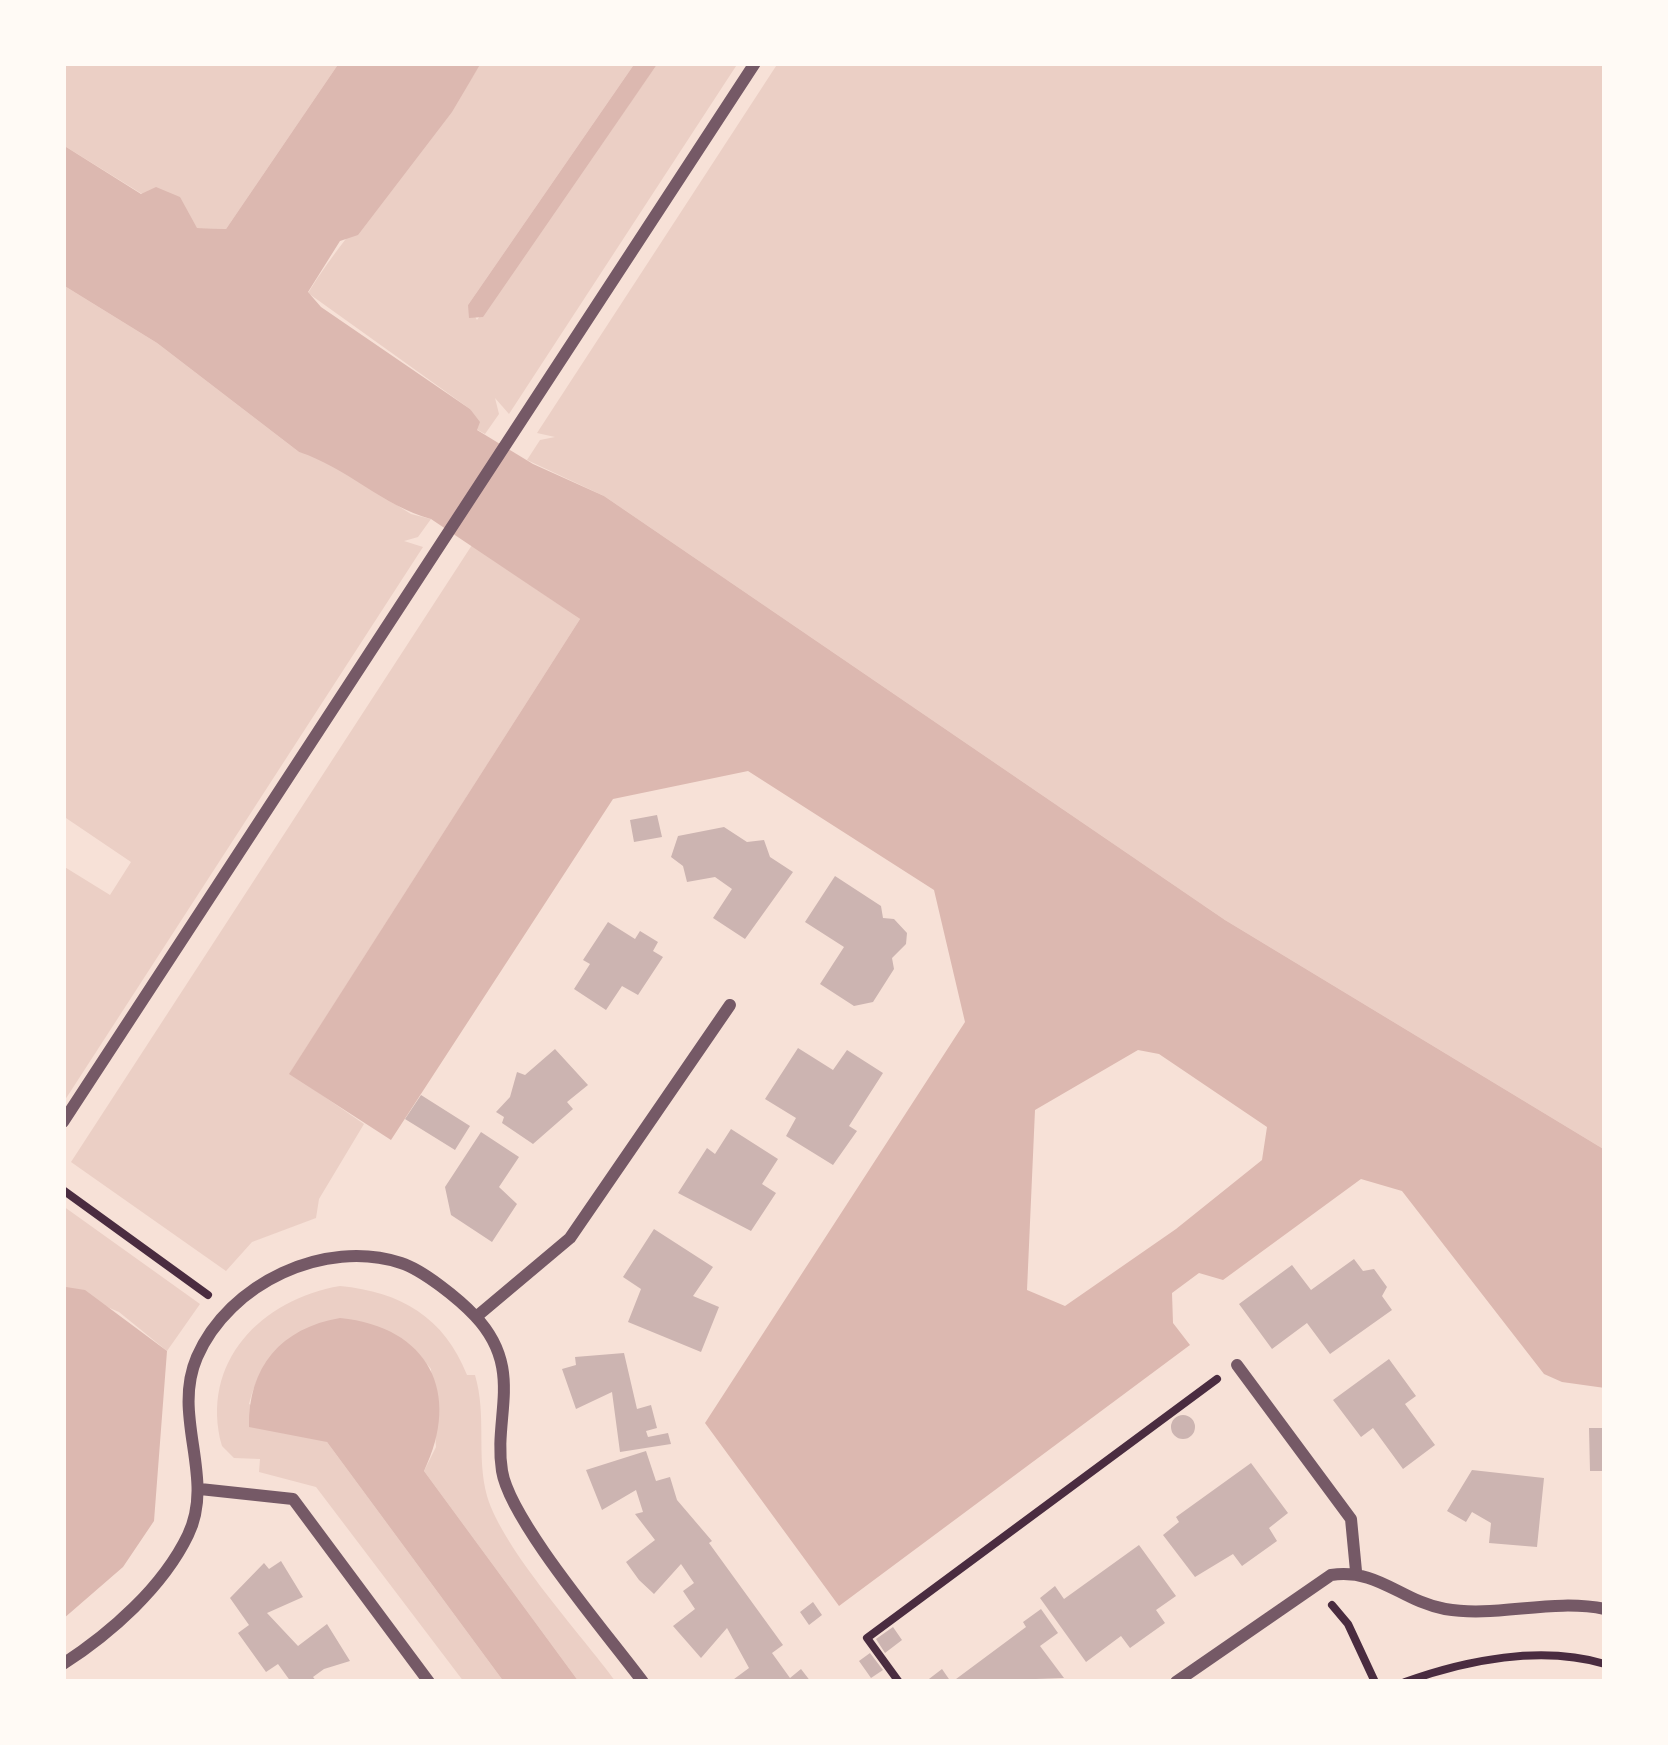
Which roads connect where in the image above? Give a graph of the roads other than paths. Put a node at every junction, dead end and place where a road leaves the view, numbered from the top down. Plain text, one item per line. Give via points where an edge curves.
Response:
1 (755, 63) edge
2 (730, 1005) dead end
3 (63, 1122) edge
4 (476, 1317) junction
5 (1237, 1365) road end
6 (200, 1489) junction
7 (1357, 1571) junction
8 (1605, 1609) edge
9 (63, 1664) edge
10 (429, 1682) edge
11 (643, 1682) edge
12 (1177, 1682) edge

1 - 3 street
2 - 4 street via 570,1238
4 - 6 street via 404,1263 341,1254 283,1271 229,1310 197,1357 186,1405
4 - 11 street via 504,1368 502,1471 515,1506
5 - 7 street via 1351,1519
6 - 9 street via 189,1534 150,1591
6 - 10 street via 293,1498
7 - 8 street via 1414,1602 1451,1610 1572,1603
7 - 12 street via 1331,1575

